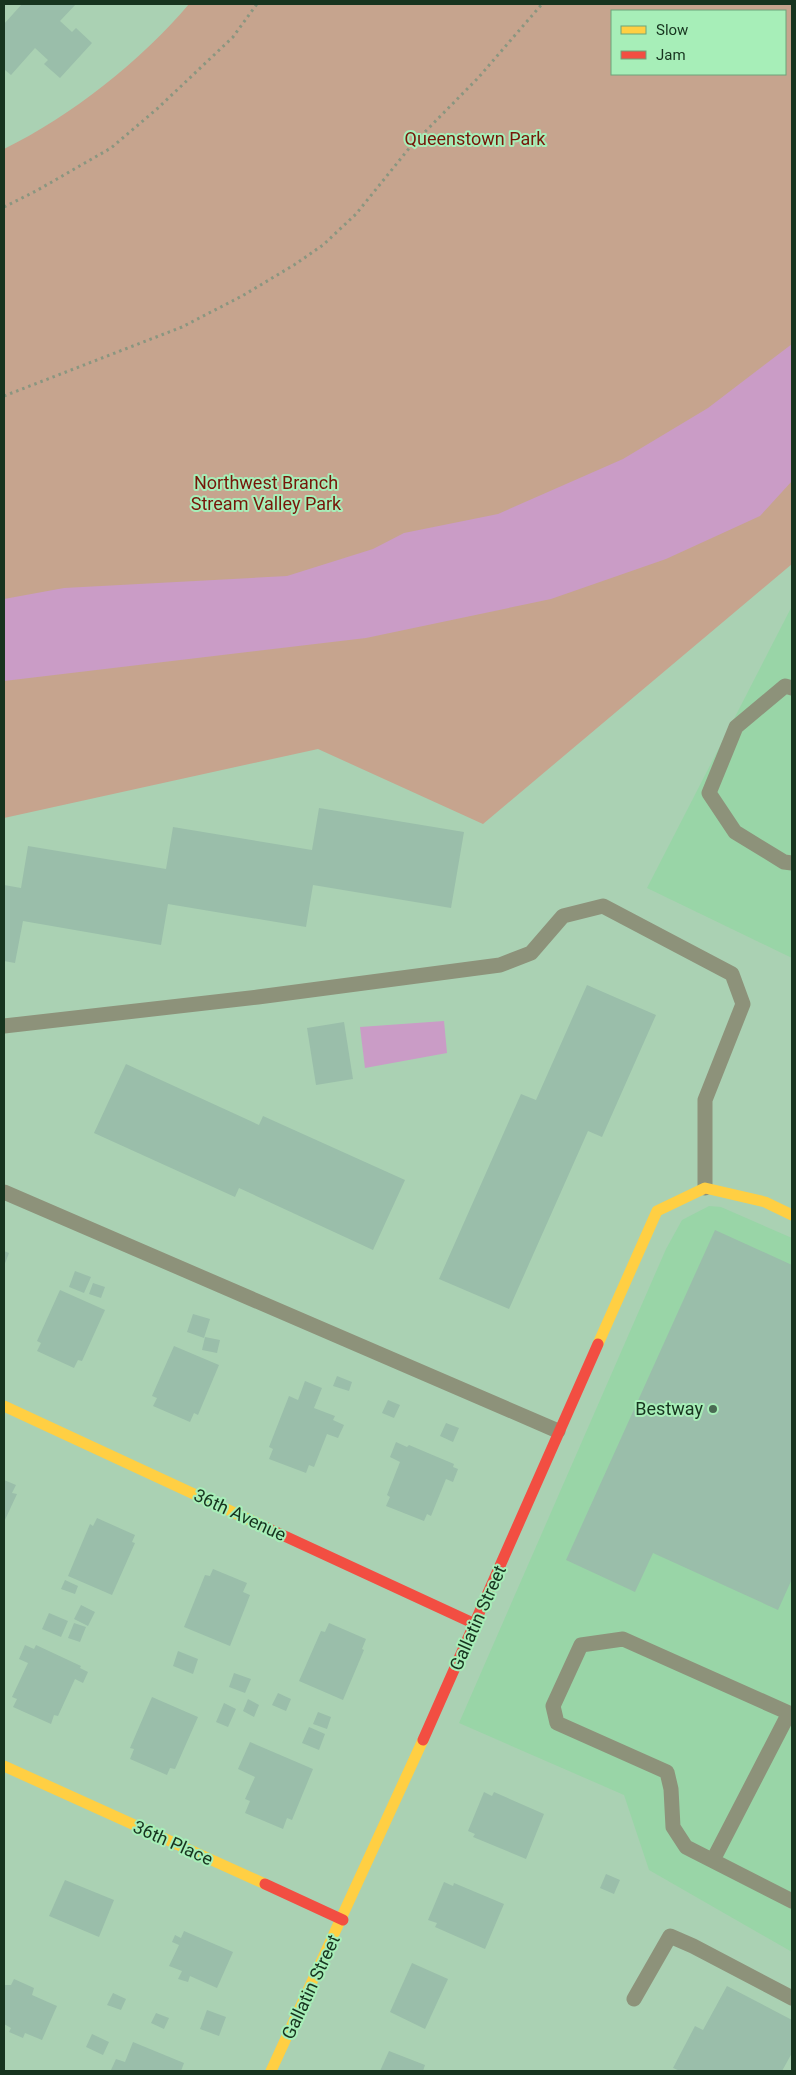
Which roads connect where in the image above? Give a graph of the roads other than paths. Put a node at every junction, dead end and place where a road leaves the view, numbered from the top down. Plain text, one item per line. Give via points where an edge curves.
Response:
1 (792, 688) edge
2 (792, 863) edge
3 (4, 1026) edge
4 (705, 1188) junction
5 (4, 1192) edge
6 (792, 1215) edge
7 (4, 1406) edge
8 (558, 1431) junction
9 (476, 1624) junction
10 (791, 1710) edge
11 (4, 1766) edge
12 (713, 1860) junction
13 (792, 1901) edge
14 (343, 1920) junction
15 (792, 1998) edge
16 (634, 1999) dead end
17 (271, 2071) edge

1 - 2 lane via 786,686 736,727 708,793 735,832 784,862
3 - 4 lane via 500,965 531,953 563,916 603,906 732,974 743,1004 705,1100
4 - 6 street via 765,1202
4 - 8 street, Gallatin Street via 657,1211
5 - 8 lane
7 - 9 street, 36th Avenue
8 - 9 street, Gallatin Street
9 - 14 street, Gallatin Street
10 - 12 lane
10 - 12 lane via 623,1639 581,1645 553,1706 557,1724 667,1772 673,1827 686,1847
11 - 14 street, 36th Place
12 - 13 lane
14 - 17 street, Gallatin Street
15 - 16 lane via 670,1936

